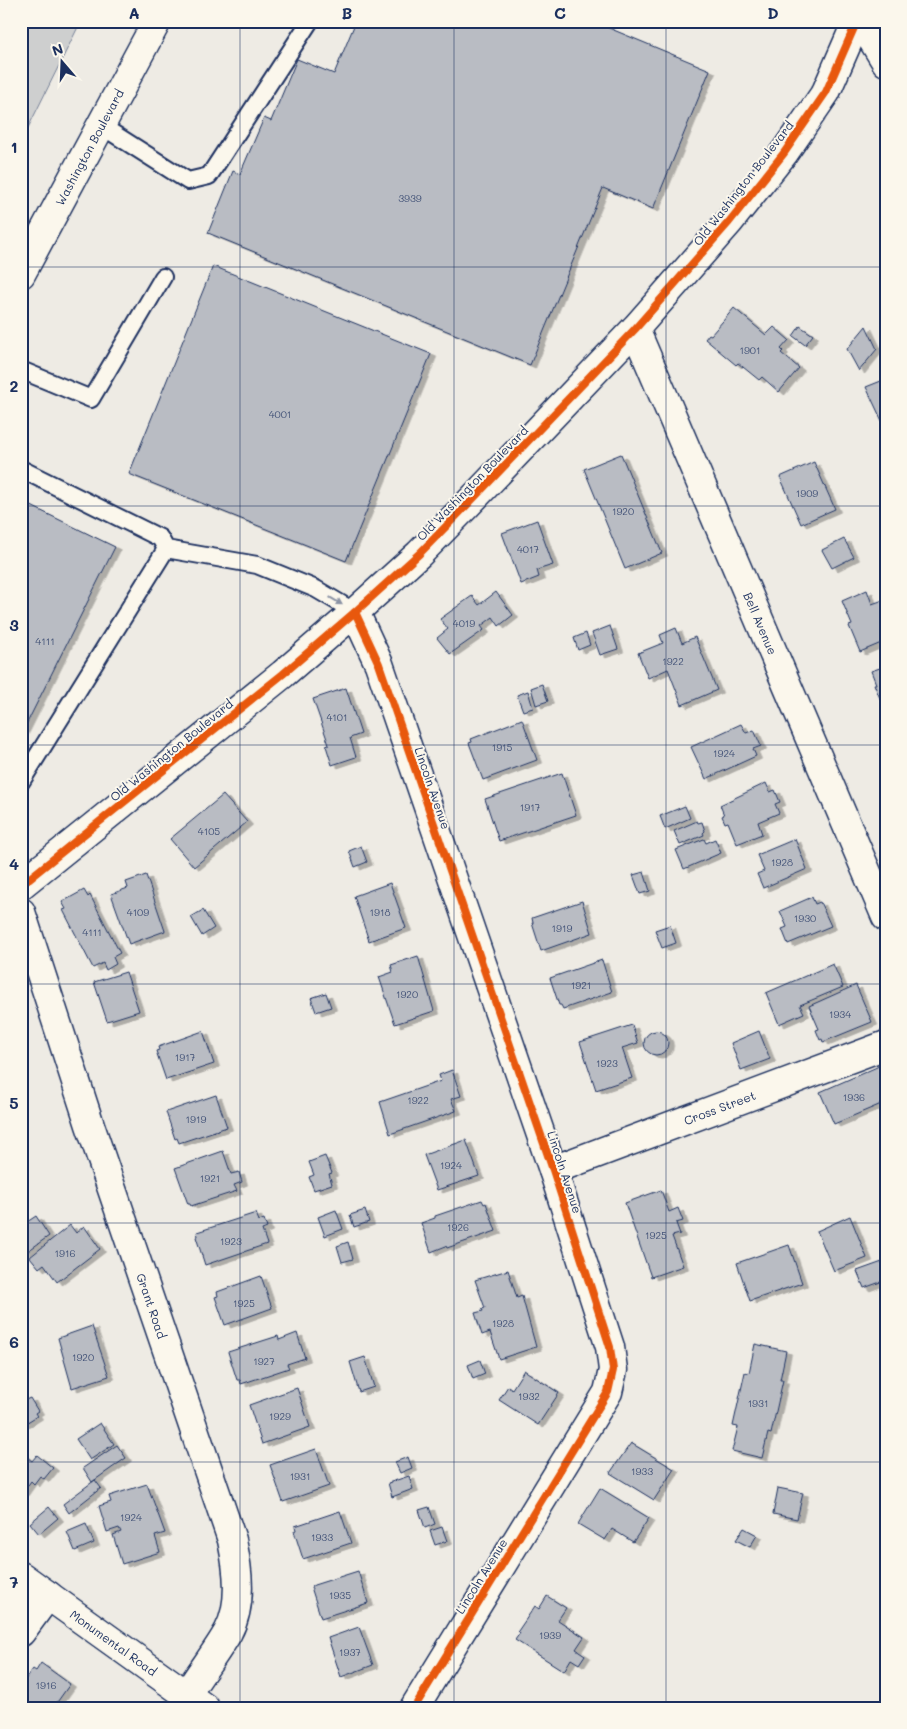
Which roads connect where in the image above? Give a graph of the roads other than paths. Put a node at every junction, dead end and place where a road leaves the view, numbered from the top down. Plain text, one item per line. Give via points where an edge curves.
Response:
1 (157, 21) edge
2 (310, 21) edge
3 (857, 21) edge
4 (861, 21) edge
5 (886, 62) edge
6 (100, 125) junction
7 (21, 274) edge
8 (163, 277) dead end
9 (635, 329) junction
10 (21, 370) edge
11 (21, 469) edge
12 (166, 548) junction
13 (355, 612) junction
14 (21, 782) edge
15 (21, 885) edge
16 (21, 912) edge
17 (886, 917) edge
18 (886, 1045) edge
19 (552, 1170) junction
20 (21, 1576) edge
21 (48, 1595) junction
22 (21, 1632) edge
23 (196, 1701) edge
24 (414, 1708) edge

1 - 6 street, Washington Boulevard
2 - 6 lane via 209,176 188,181
3 - 9 street, Old Washington Boulevard via 826,92 784,153 729,222
4 - 5 street
6 - 7 street, Washington Boulevard
8 - 10 lane via 90,398
9 - 13 street, Old Washington Boulevard via 419,554
9 - 17 street, Bell Avenue
11 - 12 lane via 160,538
12 -> 13 lane via 257,565 316,589
12 - 14 lane
13 - 15 street, Old Washington Boulevard
13 - 19 street, Lincoln Avenue via 379,664
16 - 23 street, Grant Road via 232,1540 238,1569 237,1602 229,1630
18 - 19 street, Cross Street
19 - 24 street, Lincoln Avenue via 610,1346 613,1370 608,1392
20 - 21 street, Monumental Road
21 - 22 street
21 - 23 street, Monumental Road

